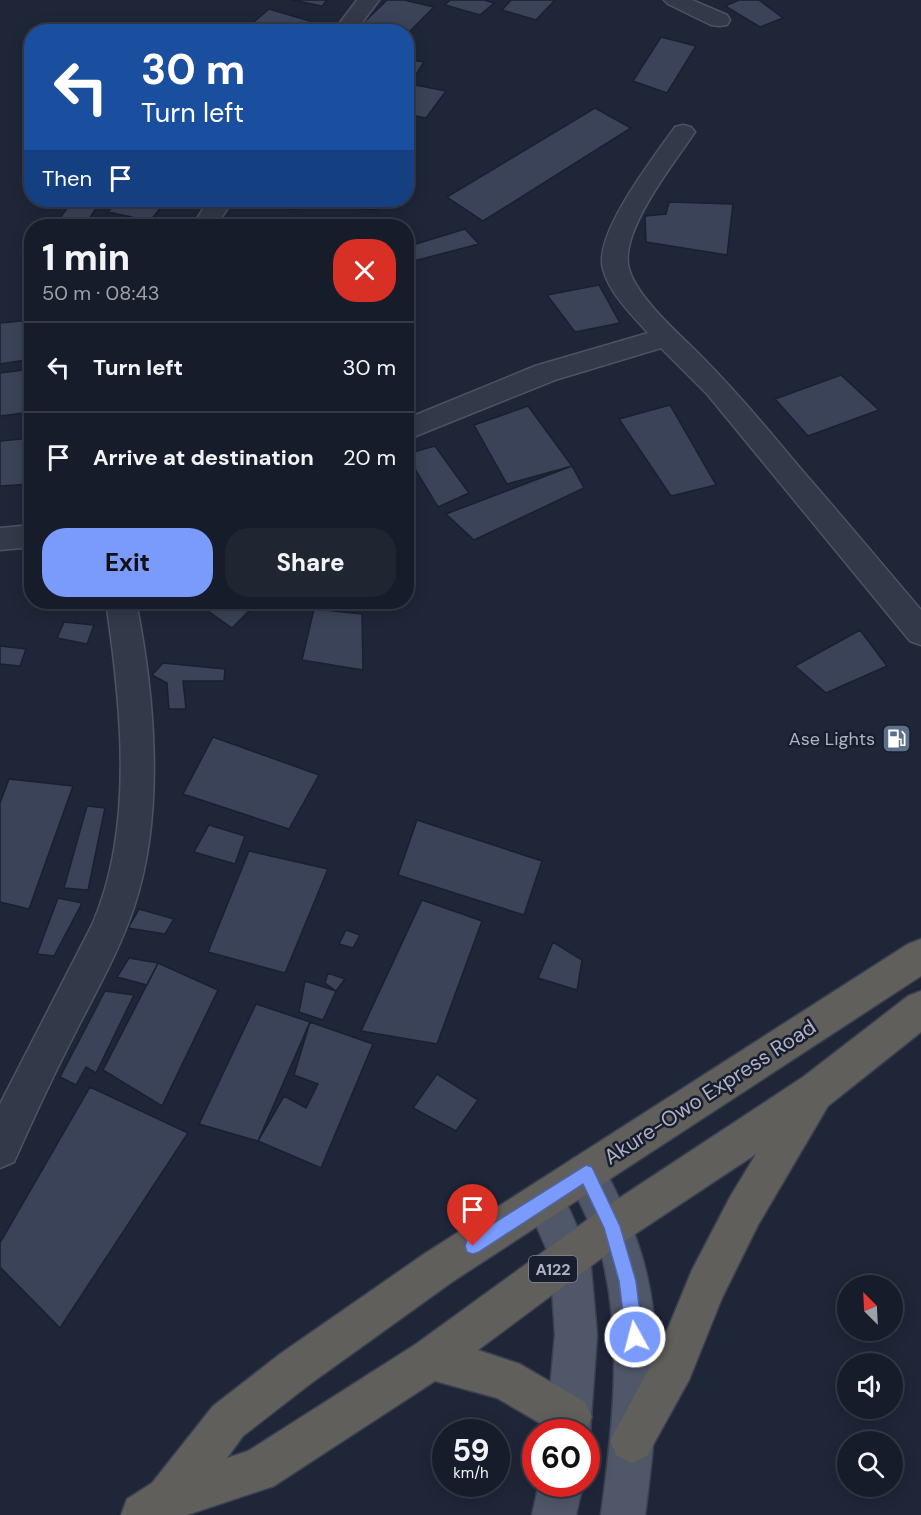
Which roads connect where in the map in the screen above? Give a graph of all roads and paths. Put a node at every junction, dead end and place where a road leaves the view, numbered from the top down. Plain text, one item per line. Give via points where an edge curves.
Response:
1 (368, 0) edge
2 (675, 0) edge
3 (719, 20) dead end
4 (349, 24) edge
5 (683, 132) dead end
6 (666, 337) junction
7 (414, 427) edge
8 (24, 537) edge
9 (0, 539) edge
10 (122, 609) edge
11 (921, 632) edge
12 (921, 956) edge
13 (921, 1009) edge
14 (817, 1091) junction
15 (0, 1148) edge
16 (586, 1173) junction
17 (544, 1200) junction
18 (612, 1226) junction
19 (570, 1256) junction
20 (431, 1359) junction
21 (561, 1419) edge
22 (569, 1419) edge
23 (632, 1441) junction
24 (558, 1497) edge
25 (155, 1507) edge
26 (554, 1515) edge
27 (622, 1515) edge

1 - 4 street
2 - 3 street
5 - 6 street via 626,219 614,264 622,283
6 - 7 street via 545,373
6 - 11 street via 717,387
8 - 9 street
10 - 15 street via 130,655 136,751 132,835 120,897
12 - 16 highway, Akure-Owo Express Road / A122
13 - 14 highway, Akure-Owo Express Road / A122
14 - 18 highway, Akure-Owo Express Road / A122
14 - 23 highway via 744,1211 706,1285 674,1365
16 - 17 highway, Akure-Owo Express Road / A122
16 - 18 main road
17 - 19 main road
17 - 25 highway, Akure-Owo Express Road / A122 via 438,1268 228,1421
18 - 19 highway, Akure-Owo Express Road / A122
18 - 23 main road via 627,1281 635,1337
19 - 20 highway, Akure-Owo Express Road / A122
19 - 22 main road via 576,1335
20 - 21 highway via 505,1379
20 - 25 highway, Akure-Owo Express Road / A122 via 258,1470
23 - 27 main road
24 - 26 main road

